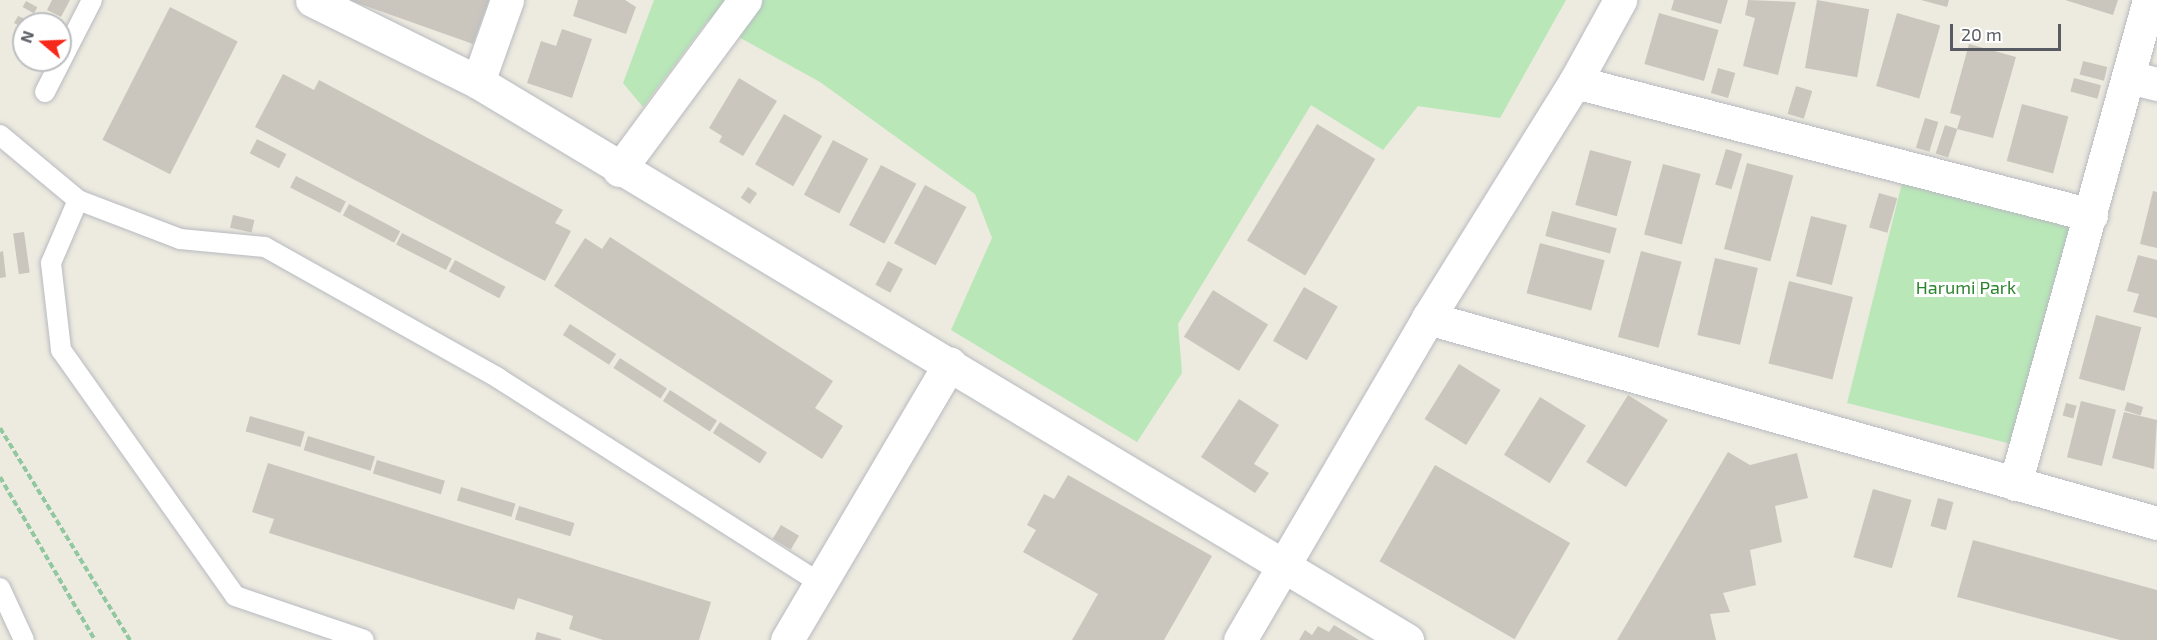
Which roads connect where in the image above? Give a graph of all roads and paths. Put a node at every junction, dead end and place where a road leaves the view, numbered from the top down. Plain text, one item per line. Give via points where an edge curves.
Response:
1 (92, 0) edge
2 (312, 0) edge
3 (507, 0) edge
4 (745, 0) edge
5 (1620, 0) edge
6 (2149, 0) edge
7 (2143, 80) edge
8 (478, 82) junction
9 (1575, 82) junction
10 (45, 92) dead end
11 (0, 135) edge
12 (619, 170) junction
13 (78, 200) junction
14 (2091, 215) junction
15 (1428, 318) junction
16 (950, 363) junction
17 (0, 428) edge
18 (0, 477) edge
19 (2015, 484) junction
20 (2157, 523) edge
21 (1284, 568) junction
22 (820, 583) junction
23 (0, 588) edge
24 (24, 640) edge
25 (95, 640) edge
26 (130, 640) edge
27 (363, 640) edge
28 (788, 640) edge
29 (1240, 640) edge
30 (1407, 640) edge

1 - 10 lane
2 - 8 street
3 - 8 street
4 - 12 street
5 - 9 street
6 - 7 street
7 - 14 street
8 - 12 street
9 - 14 street
9 - 15 street
11 - 13 lane
12 - 16 street
13 - 22 lane via 180,239 265,247 498,378
13 - 27 lane via 51,263 61,350 235,596
14 - 19 street
15 - 19 street
15 - 21 street
16 - 21 street
16 - 22 street
17 - 26 path
18 - 25 path
19 - 20 street
21 - 29 street
21 - 30 street
22 - 28 street
23 - 24 lane

